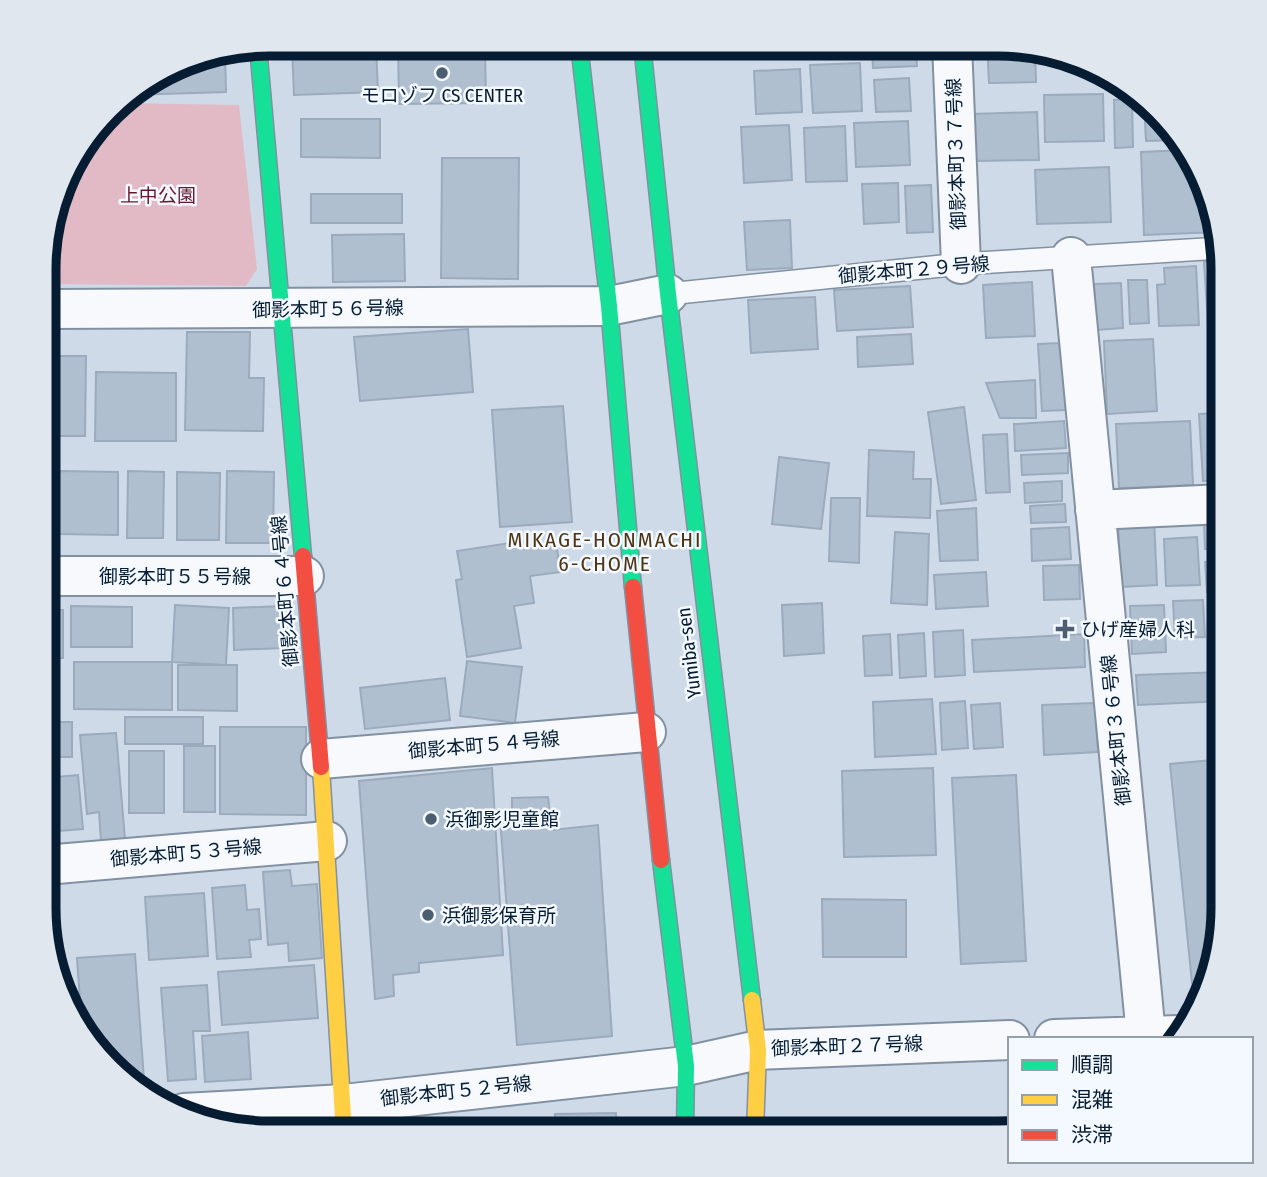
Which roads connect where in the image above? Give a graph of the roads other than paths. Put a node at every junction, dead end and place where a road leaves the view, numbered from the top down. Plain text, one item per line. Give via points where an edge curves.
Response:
1 (259, 56) edge
2 (580, 56) edge
3 (643, 56) edge
4 (952, 56) edge
5 (1210, 249) edge
6 (1071, 257) junction
7 (961, 264) junction
8 (668, 294) junction
9 (609, 306) junction
10 (56, 309) edge
11 (282, 309) junction
12 (1211, 505) edge
13 (1095, 510) junction
14 (56, 576) edge
15 (304, 576) junction
16 (646, 732) junction
17 (321, 759) junction
18 (327, 841) junction
19 (56, 865) edge
20 (1163, 1035) edge
21 (1108, 1037) edge
22 (1008, 1040) edge
23 (758, 1050) junction
24 (686, 1066) junction
25 (216, 1114) edge
26 (344, 1118) edge
27 (685, 1121) edge
28 (755, 1121) edge

1 - 11 street, 御影本町６４号線
2 - 9 street
3 - 8 street, Yumiba-sen
4 - 7 street, 御影本町３７号線
5 - 6 lane, 御影本町２９号線
6 - 7 lane, 御影本町２９号線
6 - 13 street, 御影本町３６号線
7 - 8 lane, 御影本町２９号線
8 - 9 street, 御影本町２９号線
8 - 23 street, Yumiba-sen
9 - 11 street, 御影本町５６号線
9 - 16 street
10 - 11 street, 御影本町５６号線
11 - 15 street, 御影本町６４号線
12 - 13 street
13 - 20 street, 御影本町３６号線
14 - 15 street, 御影本町５５号線
15 - 17 street, 御影本町６４号線
16 - 17 street, 御影本町５４号線
16 - 24 street
17 - 18 street, 御影本町６４号線
18 - 19 street, 御影本町５３号線
18 - 26 street, 御影本町６４号線
20 - 21 street
22 - 23 street, 御影本町２７号線
23 - 24 street, 御影本町２７号線
23 - 28 street, Yumiba-sen
24 - 26 street, 御影本町５２号線
24 - 27 street
25 - 26 street, 御影本町５２号線

